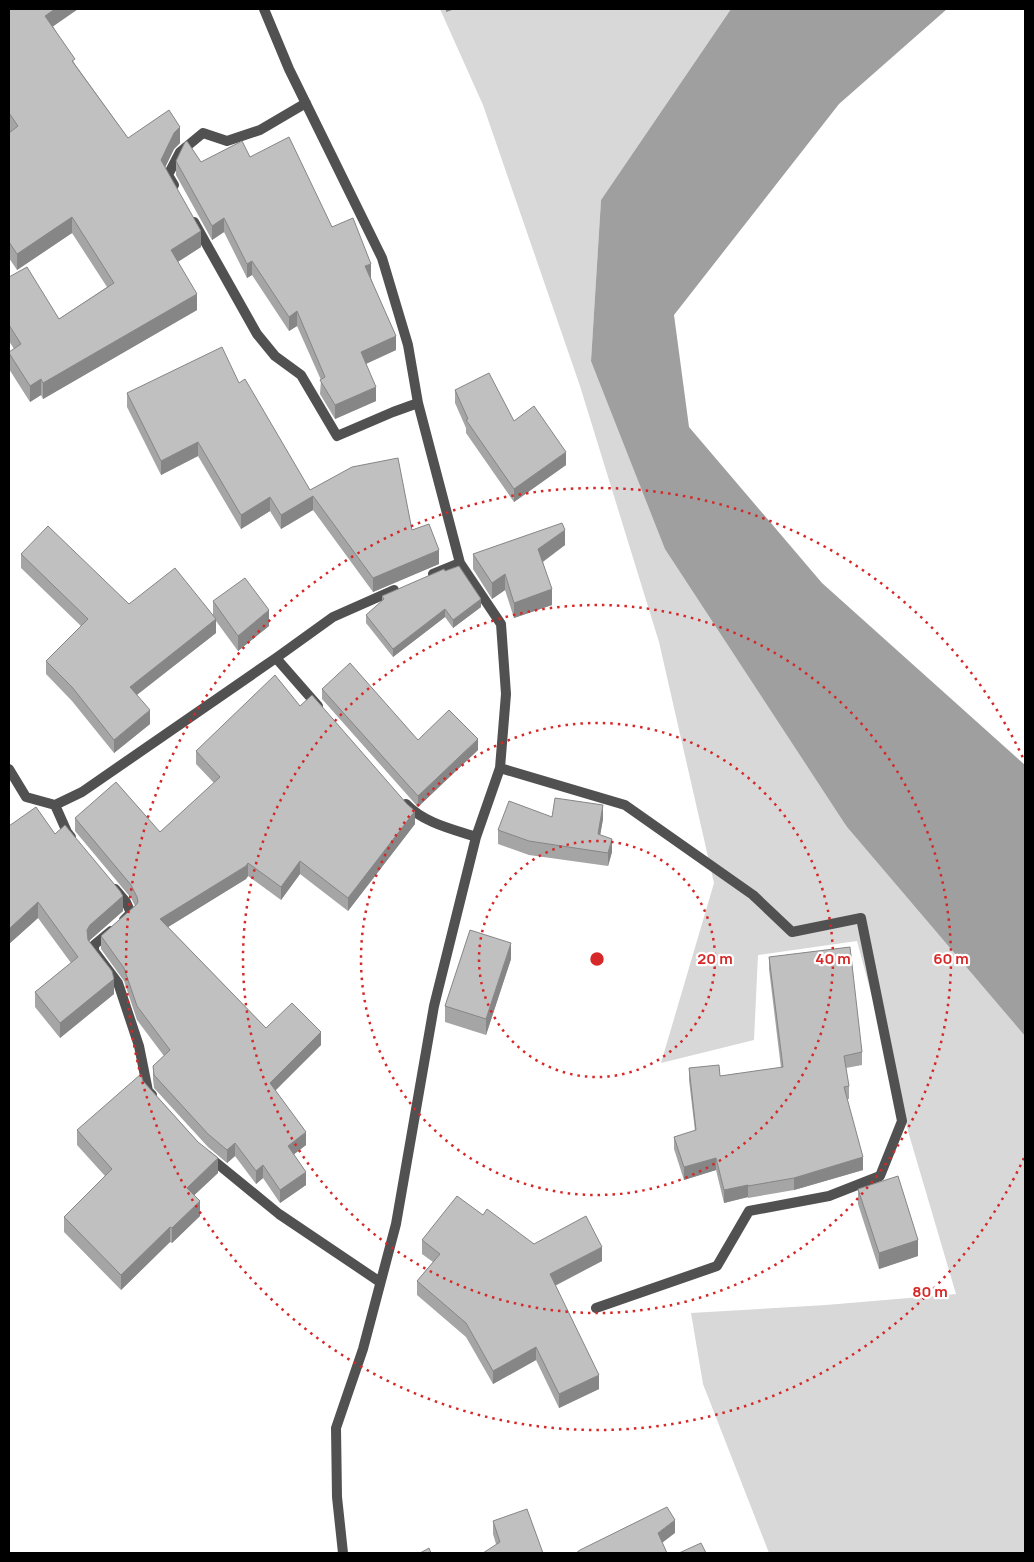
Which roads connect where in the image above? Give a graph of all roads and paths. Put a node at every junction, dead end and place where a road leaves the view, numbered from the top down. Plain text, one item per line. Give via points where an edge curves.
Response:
1 (264, 9) edge
2 (306, 102) junction
3 (177, 192) edge
4 (191, 217) edge
5 (418, 403) junction
6 (460, 563) junction
7 (424, 578) edge
8 (405, 586) edge
9 (276, 658) junction
10 (322, 710) edge
11 (9, 768) edge
12 (500, 768) junction
13 (401, 798) edge
14 (55, 805) junction
15 (476, 837) junction
16 (79, 846) edge
17 (108, 881) edge
18 (160, 1104) edge
19 (203, 1152) edge
20 (380, 1282) junction
21 (596, 1308) dead end
22 (343, 1553) edge

1 - 2 street
2 - 3 street via 260,130 227,141 203,133 180,152 168,175
2 - 5 street via 382,258 408,344
4 - 5 street via 257,334 275,356 301,375 337,436
5 - 6 street
6 - 7 street
6 - 12 street via 501,624 506,694
8 - 9 street via 333,616
9 - 10 street
9 - 14 street via 82,792
11 - 14 street via 26,797
12 - 15 street
12 - 21 street via 625,805 753,895 792,932 861,918 902,1121 880,1176 828,1196 749,1210 717,1266
13 - 15 street via 414,813
14 - 16 street via 67,832
15 - 20 street via 434,1006 396,1224
17 - 18 street via 131,913 94,945 94,951 118,983 139,1046 148,1091
19 - 20 street via 279,1214
20 - 22 street via 363,1348 336,1428 336,1497

